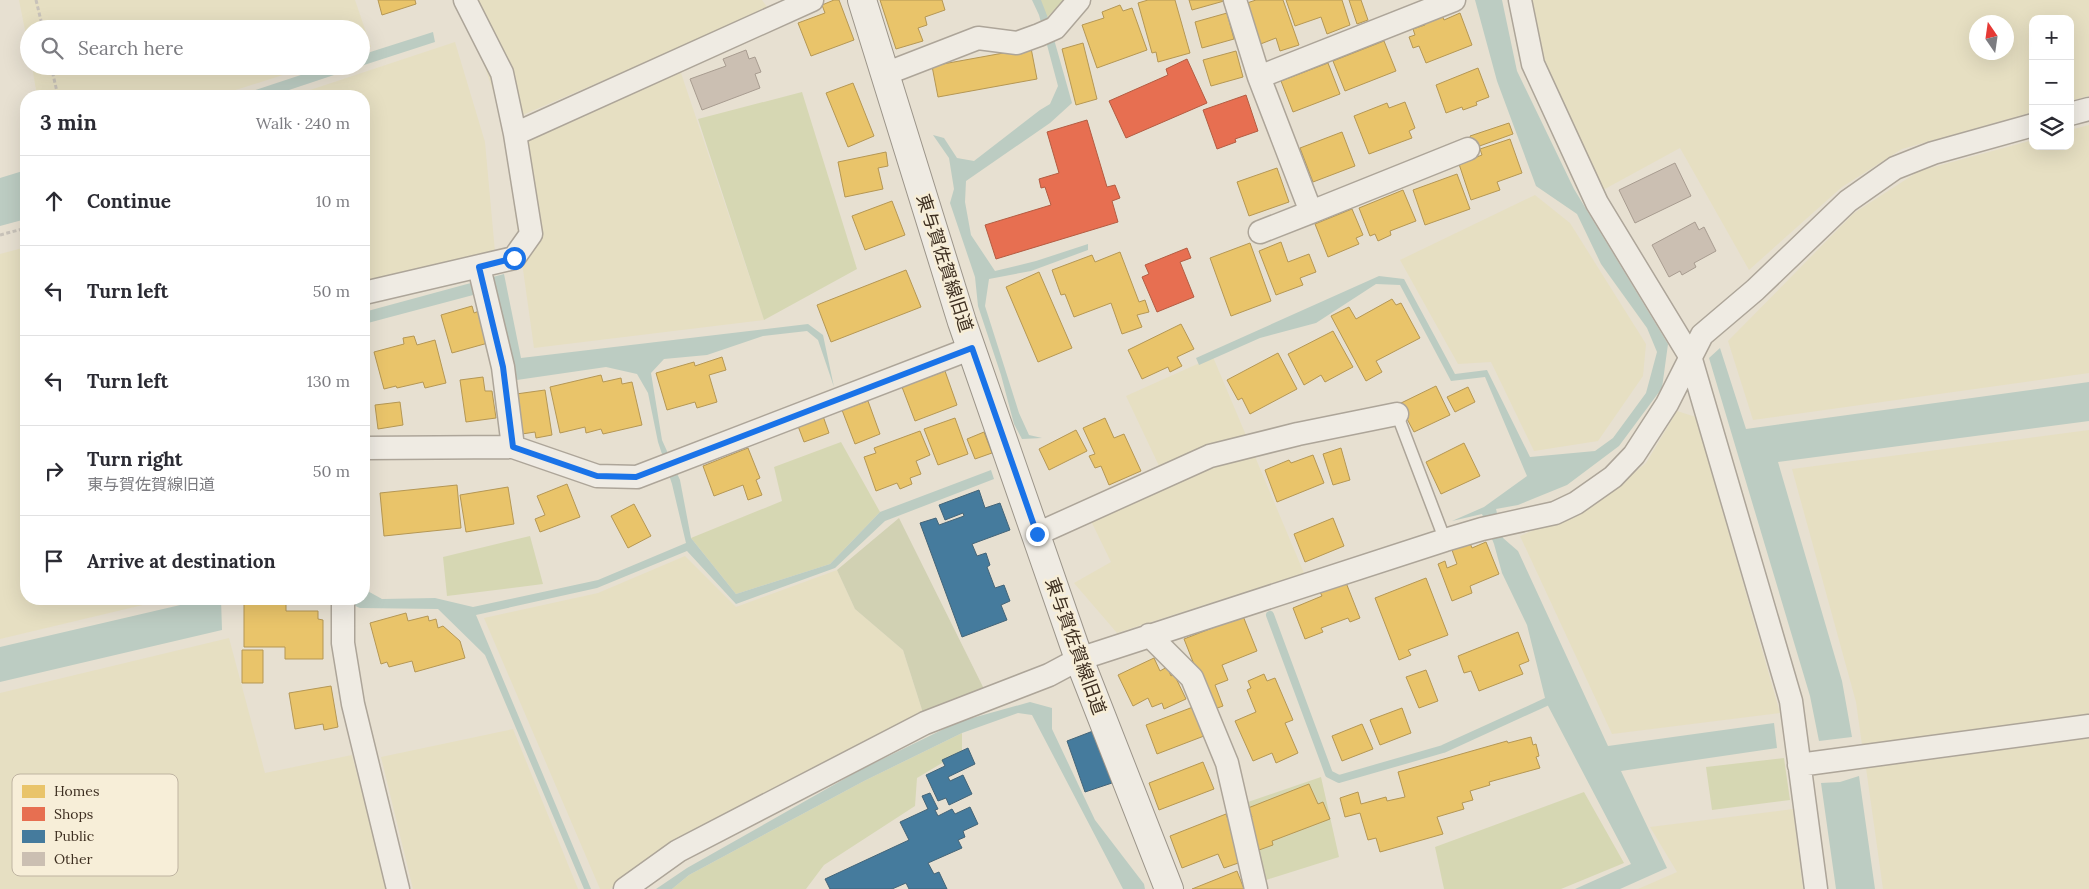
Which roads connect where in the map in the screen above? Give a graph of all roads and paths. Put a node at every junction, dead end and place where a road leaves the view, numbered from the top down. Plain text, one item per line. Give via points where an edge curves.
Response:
1 (36, 0) edge
2 (464, 0) edge
3 (812, 0) edge
4 (862, 0) edge
5 (1079, 0) edge
6 (1235, 0) edge
7 (1454, 0) edge
8 (1520, 0) edge
9 (40, 20) edge
10 (885, 74) junction
11 (53, 75) edge
12 (1259, 76) junction
13 (57, 90) edge
14 (2089, 109) edge
15 (2074, 113) edge
16 (2029, 126) edge
17 (515, 134) junction
18 (1468, 149) dead end
19 (1310, 212) junction
20 (20, 230) edge
21 (1260, 232) dead end
22 (0, 235) edge
23 (482, 279) junction
24 (370, 292) edge
25 (972, 348) junction
26 (1690, 356) junction
27 (1397, 414) joint
28 (370, 446) edge
29 (513, 447) junction
30 (1037, 534) junction
31 (1445, 540) junction
32 (343, 605) edge
33 (1149, 635) junction
34 (1079, 659) junction
35 (2089, 726) edge
36 (1799, 765) junction
37 (398, 889) edge
38 (625, 889) edge
39 (1168, 889) edge
40 (1256, 889) edge
41 (1816, 889) edge

1 - 9 path
2 - 17 street via 502,73
3 - 17 street
4 - 10 main road, 東与賀佐賀線旧道
5 - 10 street via 1047,32 1017,43 978,38
6 - 12 street
7 - 12 street
8 - 26 street via 1533,64 1597,203
10 - 25 main road, 東与賀佐賀線旧道
11 - 13 path
12 - 19 street
14 - 15 street
16 - 26 street via 1932,153 1895,168 1848,202 1702,335
17 - 23 street via 531,234 514,258
18 - 19 street
19 - 21 street
20 - 22 path
23 - 24 street
23 - 29 street via 503,367
25 - 29 street via 636,477 597,476
25 - 30 main road, 東与賀佐賀線旧道
26 - 31 street via 1667,404 1634,455 1613,477 1576,503 1555,513
26 - 36 street via 1791,701
27 - 30 street via 1210,456
27 - 31 lane
28 - 29 street
30 - 34 main road, 東与賀佐賀線旧道
31 - 33 street
32 - 37 street via 343,643 353,704
33 - 34 street
33 - 40 street via 1192,678 1227,763
34 - 38 street via 1049,675 925,723 678,851
34 - 39 main road, 東与賀佐賀線旧道
35 - 36 street
36 - 41 street

